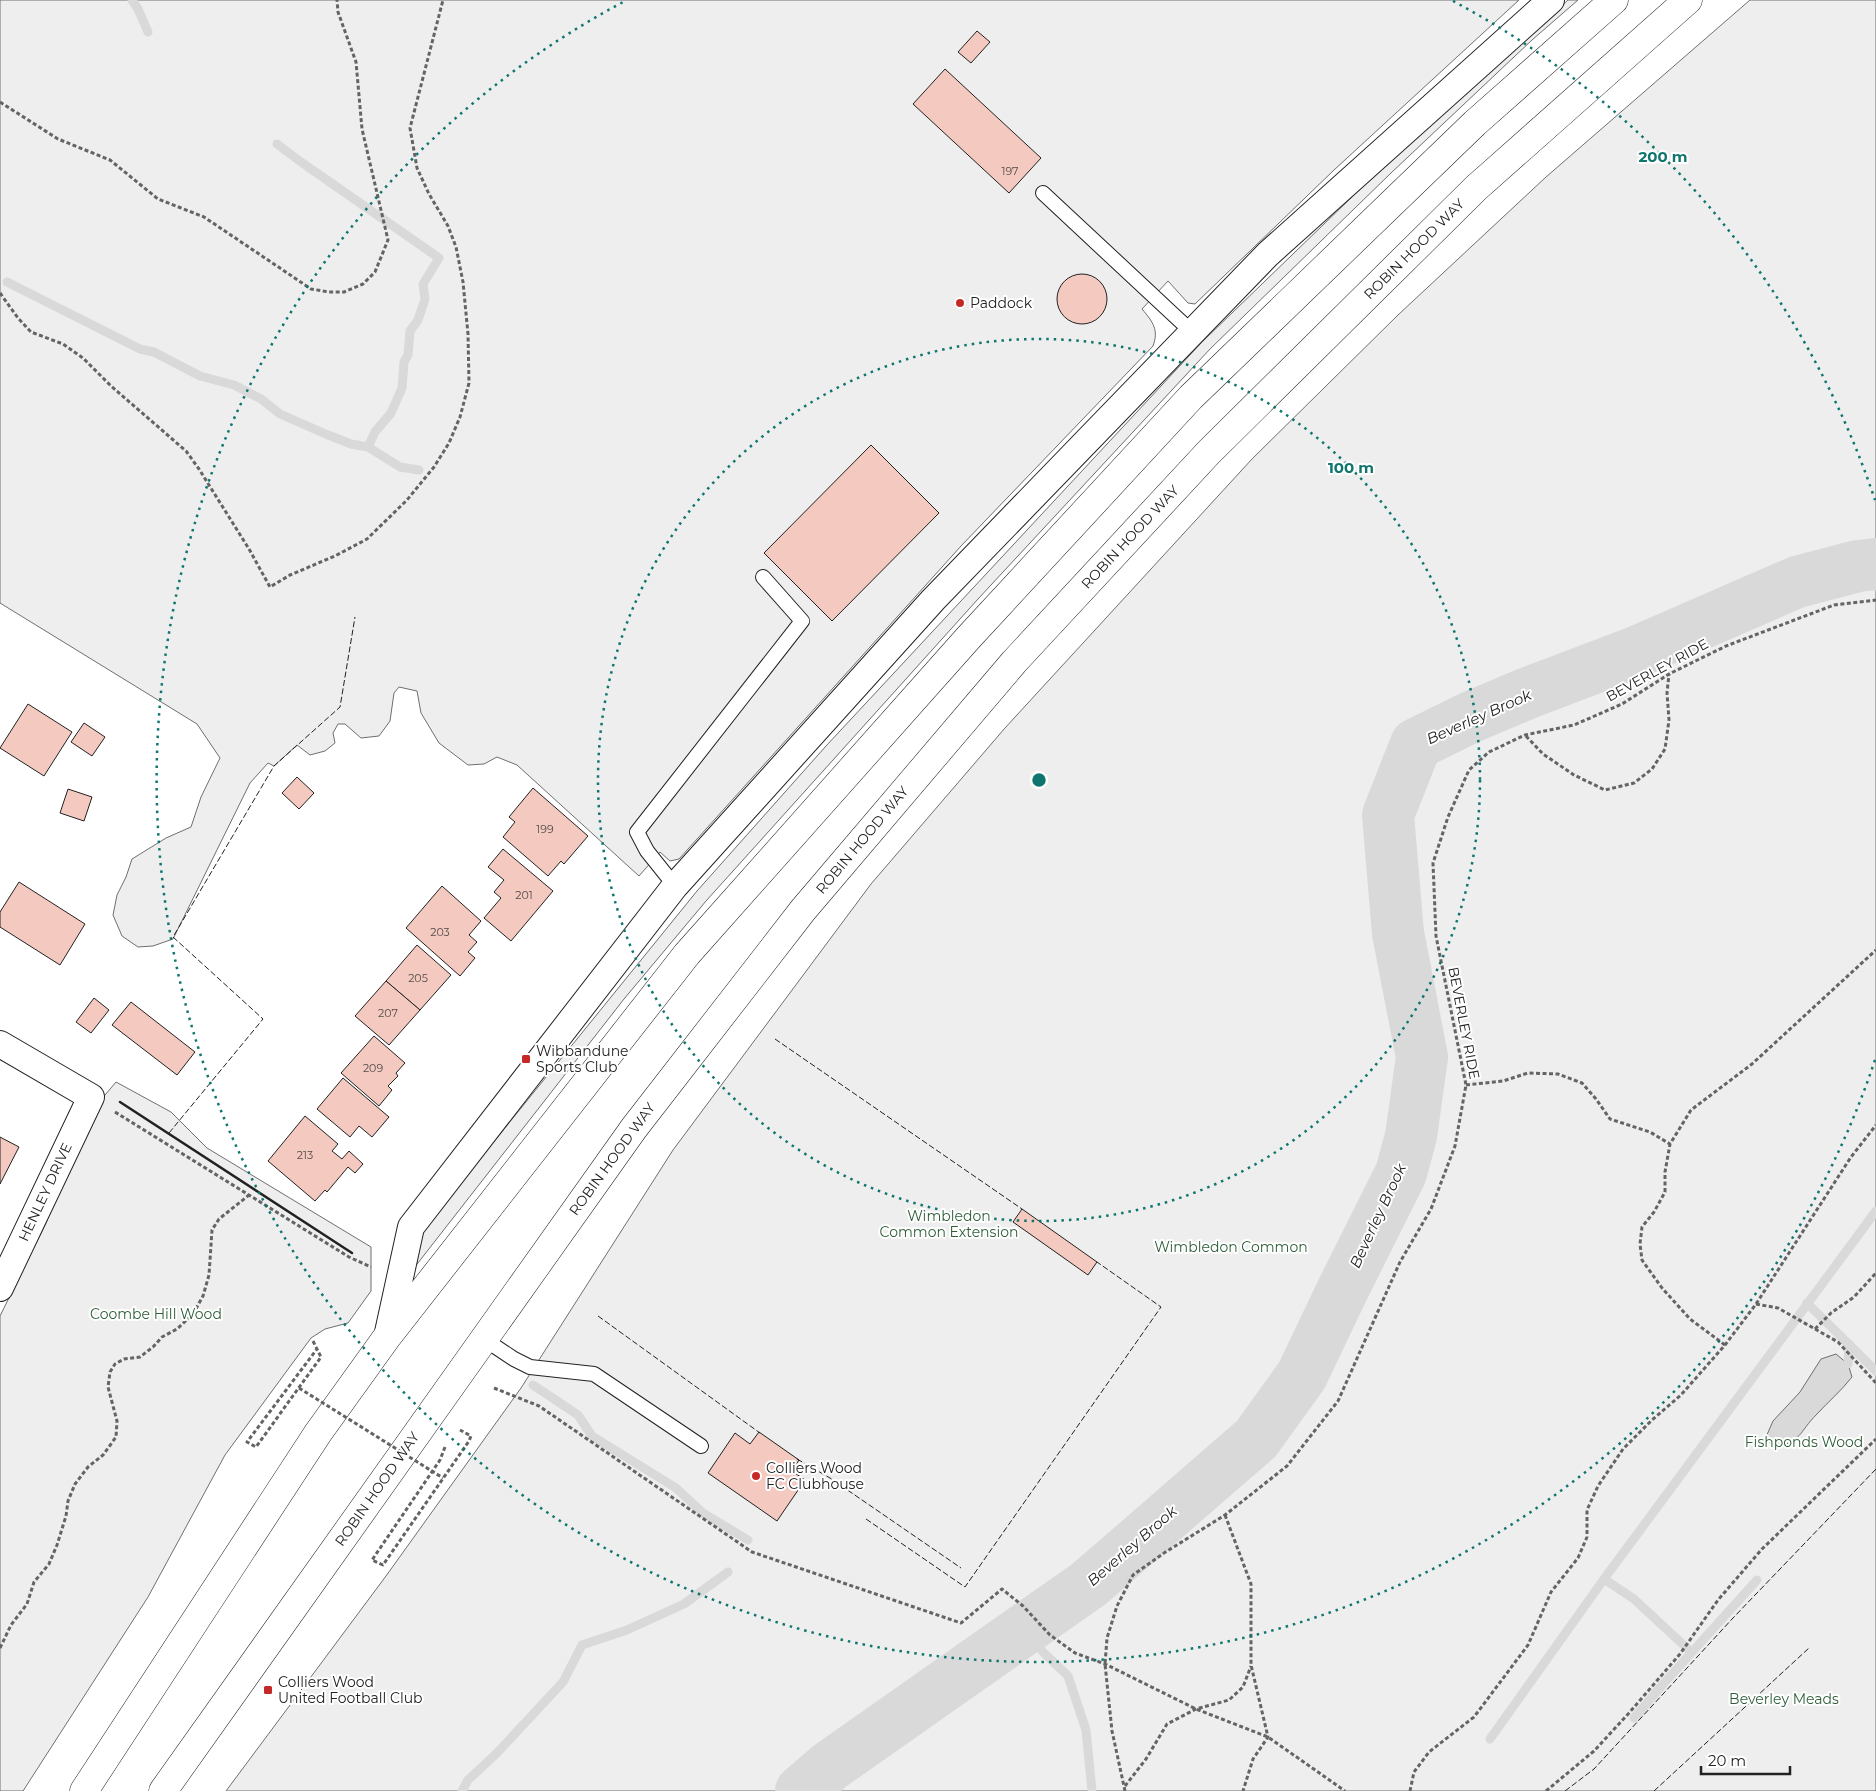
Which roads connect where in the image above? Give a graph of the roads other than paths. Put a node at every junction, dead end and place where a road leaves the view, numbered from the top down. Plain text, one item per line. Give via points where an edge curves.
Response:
1 (1551, 0) edge
2 (1614, 0) edge
3 (1688, 0) edge
4 (1043, 193) dead end
5 (1192, 332) junction
6 (763, 577) dead end
7 (675, 886) junction
8 (0, 1044) edge
9 (0, 1288) edge
10 (387, 1337) junction
11 (484, 1339) junction
12 (700, 1446) dead end
13 (84, 1791) edge
14 (163, 1791) edge

1 - 5 street via 1268,254
2 - 10 highway via 1475,123 1191,397 969,637 687,954
3 - 11 highway, ROBIN HOOD WAY via 1476,188 1209,452 1014,662 802,910 634,1128
4 - 5 lane
5 - 7 street via 933,600
6 - 7 lane via 802,621 637,832 647,851
7 - 10 street via 411,1227
8 - 9 street, HENLEY DRIVE via 91,1097
10 - 13 highway via 318,1433
11 - 12 lane via 530,1367 594,1374
11 - 14 highway, ROBIN HOOD WAY

